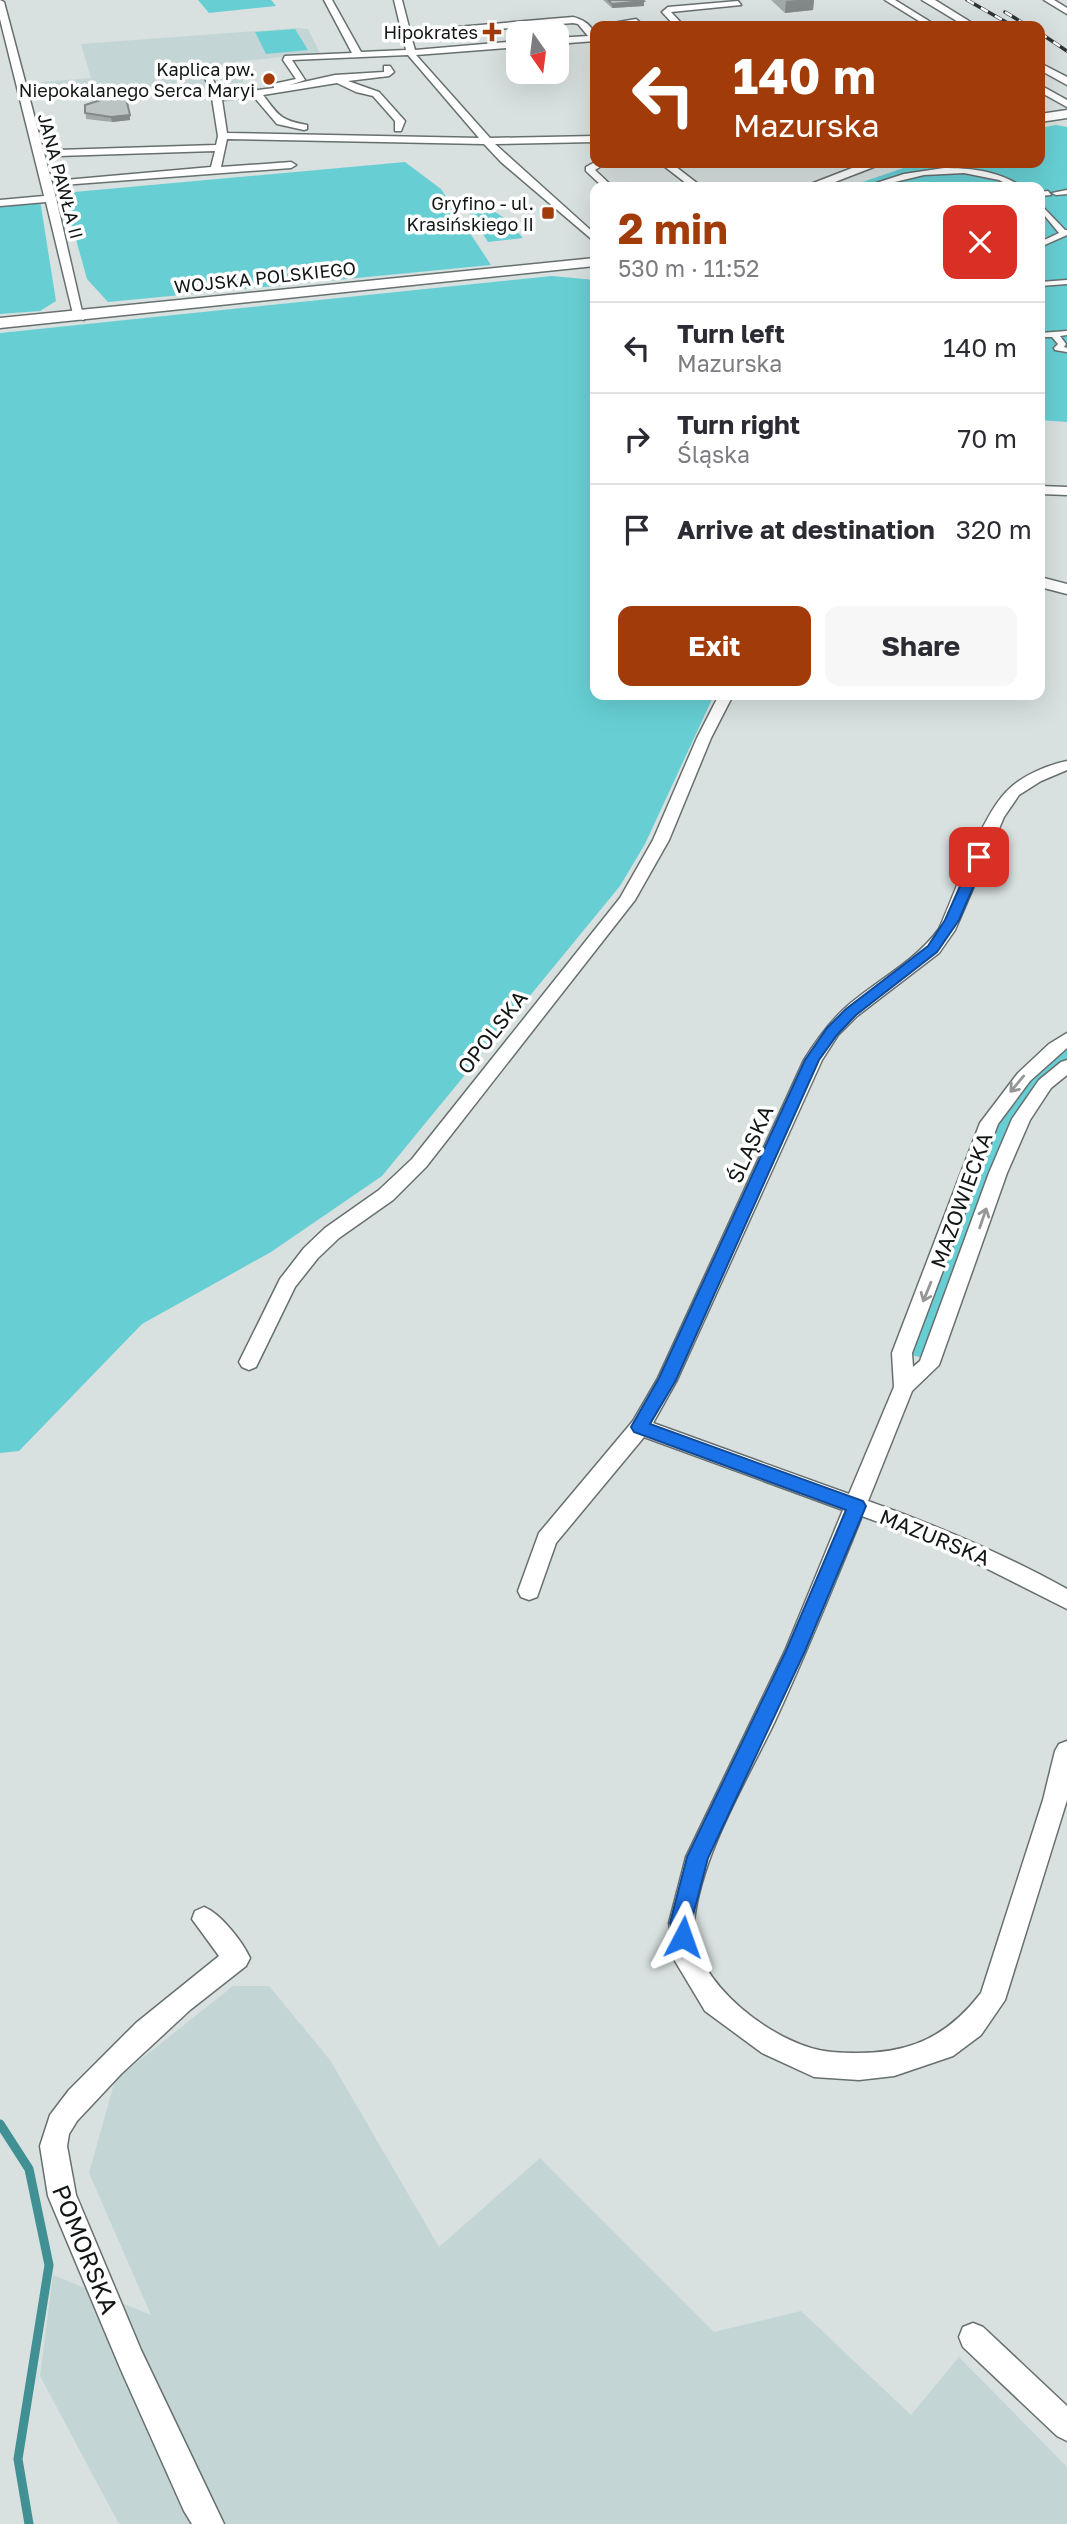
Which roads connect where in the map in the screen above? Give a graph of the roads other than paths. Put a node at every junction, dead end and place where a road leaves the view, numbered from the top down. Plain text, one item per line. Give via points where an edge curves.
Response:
1 (341, 0) edge
2 (398, 0) edge
3 (679, 0) edge
4 (889, 0) edge
5 (927, 0) edge
6 (1048, 0) edge
7 (664, 1) edge
8 (0, 2) edge
9 (329, 2) edge
10 (738, 3) dead end
11 (1067, 11) edge
12 (675, 21) edge
13 (924, 21) edge
14 (963, 21) edge
15 (590, 32) edge
16 (406, 34) junction
17 (590, 38) edge
18 (569, 40) edge
19 (506, 45) edge
20 (12, 50) junction
21 (0, 51) edge
22 (411, 53) junction
23 (358, 55) junction
24 (204, 68) dead end
25 (387, 68) dead end
26 (1045, 69) edge
27 (335, 78) junction
28 (1067, 82) edge
29 (276, 86) dead end
30 (1045, 92) edge
31 (258, 95) junction
32 (217, 98) junction
33 (1064, 102) edge
34 (1067, 116) edge
35 (1045, 119) edge
36 (398, 129) junction
37 (223, 136) junction
38 (590, 139) edge
39 (395, 140) junction
40 (486, 141) junction
41 (219, 148) junction
42 (58, 153) dead end
43 (291, 165) dead end
44 (591, 168) edge
45 (672, 168) edge
46 (863, 168) edge
47 (215, 170) junction
48 (603, 182) edge
49 (690, 182) edge
50 (824, 182) edge
51 (890, 182) edge
52 (1009, 182) edge
53 (65, 183) dead end
54 (1067, 192) edge
55 (1048, 193) edge
56 (51, 198) junction
57 (0, 203) edge
58 (1045, 212) edge
59 (1050, 219) junction
60 (1045, 220) edge
61 (1065, 233) edge
62 (590, 235) edge
63 (1045, 243) edge
64 (590, 263) edge
65 (549, 268) junction
66 (590, 268) edge
67 (477, 275) joint
68 (1067, 282) edge
69 (384, 284) joint
70 (1045, 284) edge
71 (80, 316) junction
72 (0, 324) edge
73 (1067, 333) edge
74 (1054, 334) junction
75 (1045, 335) edge
76 (1064, 347) edge
77 (1045, 349) dead end
78 (1045, 490) edge
79 (1067, 491) edge
80 (1045, 583) edge
81 (1067, 589) edge
82 (723, 700) edge
83 (1067, 765) edge
84 (1067, 1039) edge
85 (1067, 1066) edge
86 (249, 1362) dead end
87 (904, 1387) junction
88 (640, 1427) junction
89 (857, 1506) junction
90 (529, 1591) dead end
91 (1067, 1600) edge
92 (1067, 1751) edge
93 (1061, 1803) edge
94 (204, 1919) dead end
95 (972, 2336) dead end
96 (1067, 2426) edge
97 (209, 2524) edge

1 - 9 street
2 - 16 street
3 - 7 street
4 - 13 street
5 - 14 street
6 - 11 street
8 - 20 street, JANA PAWŁA II
9 - 23 street
10 - 12 street via 668,10
15 - 16 street via 573,20
16 - 22 street
17 - 18 street
19 - 22 street
20 - 21 street
20 - 56 street, JANA PAWŁA II
22 - 23 street
22 - 40 street
23 - 29 street via 288,58 302,80
24 - 32 street
25 - 27 street via 390,72 386,74
26 - 28 street
27 - 31 street
27 - 36 street via 376,94 400,121
30 - 33 street
31 - 32 street
31 - 36 street via 276,123 285,127
32 - 37 street
34 - 35 main road
36 - 39 street
37 - 39 street
37 - 41 street
38 - 40 street
39 - 40 street
40 - 62 street
41 - 42 street
41 - 47 street
43 - 47 street
44 - 48 street
45 - 49 street
46 - 50 main road
47 - 53 street
51 - 52 street via 958,170
54 - 55 street
56 - 57 street
56 - 71 street, JANA PAWŁA II
58 - 59 street
59 - 60 street
59 - 61 street
61 - 63 street
64 - 65 main road, WOJSKA POLSKIEGO
65 - 66 main road, WOJSKA POLSKIEGO
65 - 67 main road, WOJSKA POLSKIEGO
67 - 69 main road, WOJSKA POLSKIEGO
68 - 70 street
69 - 71 main road, WOJSKA POLSKIEGO
71 - 72 main road, WOJSKA POLSKIEGO
73 - 74 street
74 - 75 street
74 - 76 street
76 - 77 street
78 - 79 street
80 - 81 street
82 - 86 street, OPOLSKA via 661,840 627,900 419,1163 311,1254 287,1284
83 - 88 street, ŚLĄSKA via 1014,792 996,817 942,937 933,949 851,1012 813,1060 667,1380
84 -> 87 street, MAZOWIECKA via 1031,1068 989,1123 902,1353
87 -> 85 street, MAZOWIECKA via 929,1365 1021,1119 1045,1084
87 - 89 street, MAZOWIECKA
88 - 89 street, MAZURSKA
88 - 90 street, ŚLĄSKA via 547,1539
89 - 91 street, MAZURSKA via 948,1539
89 - 93 street, MAZOWIECKA via 796,1651 698,1857 681,1923 688,1961 714,2002 771,2044 814,2064 859,2067 894,2063 944,2047 972,2026 992,2000
92 - 93 street
94 - 97 street, POMORSKA via 237,1958 118,2057 66,2112 54,2136 62,2196 131,2360
95 - 96 street

